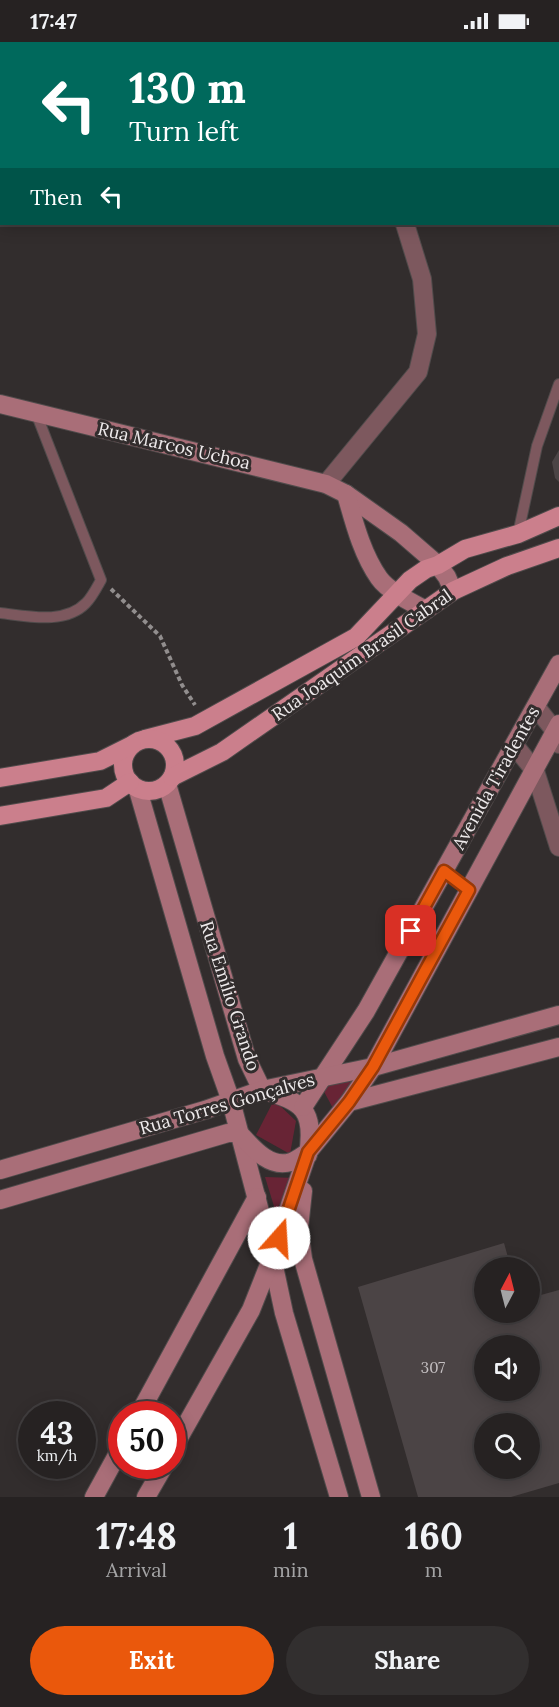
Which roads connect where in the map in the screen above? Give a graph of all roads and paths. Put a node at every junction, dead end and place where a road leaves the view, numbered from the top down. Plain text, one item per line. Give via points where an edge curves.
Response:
1 (405, 225) edge
2 (559, 384) edge
3 (0, 404) edge
4 (36, 413) junction
5 (326, 484) junction
6 (346, 494) junction
7 (559, 516) edge
8 (518, 534) junction
9 (559, 548) edge
10 (438, 565) junction
11 (101, 580) junction
12 (453, 591) junction
13 (398, 594) junction
14 (426, 610) junction
15 (0, 613) edge
16 (559, 664) edge
17 (182, 685) dead end
18 (536, 706) junction
19 (558, 733) edge
20 (141, 741) junction
21 (515, 746) junction
22 (535, 771) junction
23 (0, 778) edge
24 (169, 780) junction
25 (134, 786) junction
26 (0, 816) edge
27 (559, 847) edge
28 (444, 871) junction
29 (469, 890) junction
30 (559, 1015) edge
31 (559, 1047) edge
32 (373, 1067) junction
33 (322, 1076) junction
34 (262, 1090) junction
35 (231, 1101) junction
36 (349, 1102) junction
37 (303, 1107) junction
38 (239, 1132) junction
39 (308, 1152) junction
40 (0, 1170) edge
41 (257, 1197) junction
42 (0, 1200) edge
43 (272, 1257) junction
44 (251, 1310) junction
45 (284, 1313) junction
46 (145, 1401) edge
47 (186, 1425) edge
48 (108, 1472) edge
49 (156, 1479) edge
50 (94, 1497) edge
51 (146, 1497) edge
52 (339, 1497) edge
53 (371, 1497) edge

1 - 5 street via 422,279 427,334 418,372
2 - 8 lane via 537,446
3 - 4 main road, Rua Marcos Uchoa
4 - 5 main road, Rua Marcos Uchoa
4 - 11 lane
5 - 6 main road, Rua Marcos Uchoa
6 - 10 main road, Rua Marcos Uchoa
6 - 13 main road via 355,526 380,580
7 - 8 main road, Rua Joaquim Brasil Cabral
8 - 10 main road, Rua Joaquim Brasil Cabral via 465,549
9 - 12 main road, Rua Joaquim Brasil Cabral
10 - 12 main road, Rua Marcos Uchoa
10 - 13 main road, Rua Joaquim Brasil Cabral via 417,573
11 - 15 lane via 86,604 63,616
11 - 17 path via 159,636
12 - 14 main road, Rua Joaquim Brasil Cabral
13 - 14 main road
13 - 20 main road, Rua Joaquim Brasil Cabral via 356,637 195,726
14 - 24 main road, Rua Joaquim Brasil Cabral via 222,752
16 - 18 main road, Avenida Tiradentes
18 - 19 street
18 - 21 main road, Avenida Tiradentes
19 - 22 main road, Avenida Tiradentes
20 - 23 main road, Rua Joaquim Brasil Cabral via 100,761
20 - 24 main road via 153,739 168,747 175,761
20 - 25 main road via 126,752 123,760 125,776
21 - 22 street
21 - 28 main road, Avenida Tiradentes
22 - 27 street
22 - 29 main road, Avenida Tiradentes
24 - 25 main road via 152,791
24 - 34 main road, Rua Emílio Grando via 247,1059
25 - 26 main road via 106,798
25 - 35 main road, Rua Emílio Grando via 214,1056
28 - 29 main road
28 - 33 main road, Avenida Tiradentes via 366,1011
29 - 32 main road, Avenida Tiradentes
30 - 32 main road, Rua Torres Gonçalves
31 - 36 main road
32 - 33 main road, Rua Torres Gonçalves
32 - 36 main road, Avenida Tiradentes
33 - 34 main road, Rua Torres Gonçalves
33 - 37 main road, Avenida Tiradentes
34 - 35 main road, Rua Torres Gonçalves
34 - 37 main road, Rua Emílio Grando
35 - 38 main road, Rua Emílio Grando
35 - 40 main road, Rua Torres Gonçalves
36 - 39 main road, Avenida Tiradentes
37 - 39 main road via 311,1137
38 - 39 main road, Rua Torres Gonçalves via 268,1160 291,1162
38 - 41 main road, Rua Emílio Grando
38 - 42 main road, Rua Torres Gonçalves
39 - 43 main road, Avenida Tiradentes
39 - 53 main road via 299,1228 303,1259
41 - 43 main road, Rua Emílio Grando
41 - 46 main road
43 - 44 main road, Avenida Tiradentes
43 - 45 main road, Rua Emílio Grando
44 - 45 main road
44 - 47 main road, Avenida Tiradentes
45 - 52 main road, Rua Emílio Grando
48 - 50 main road
49 - 51 main road

